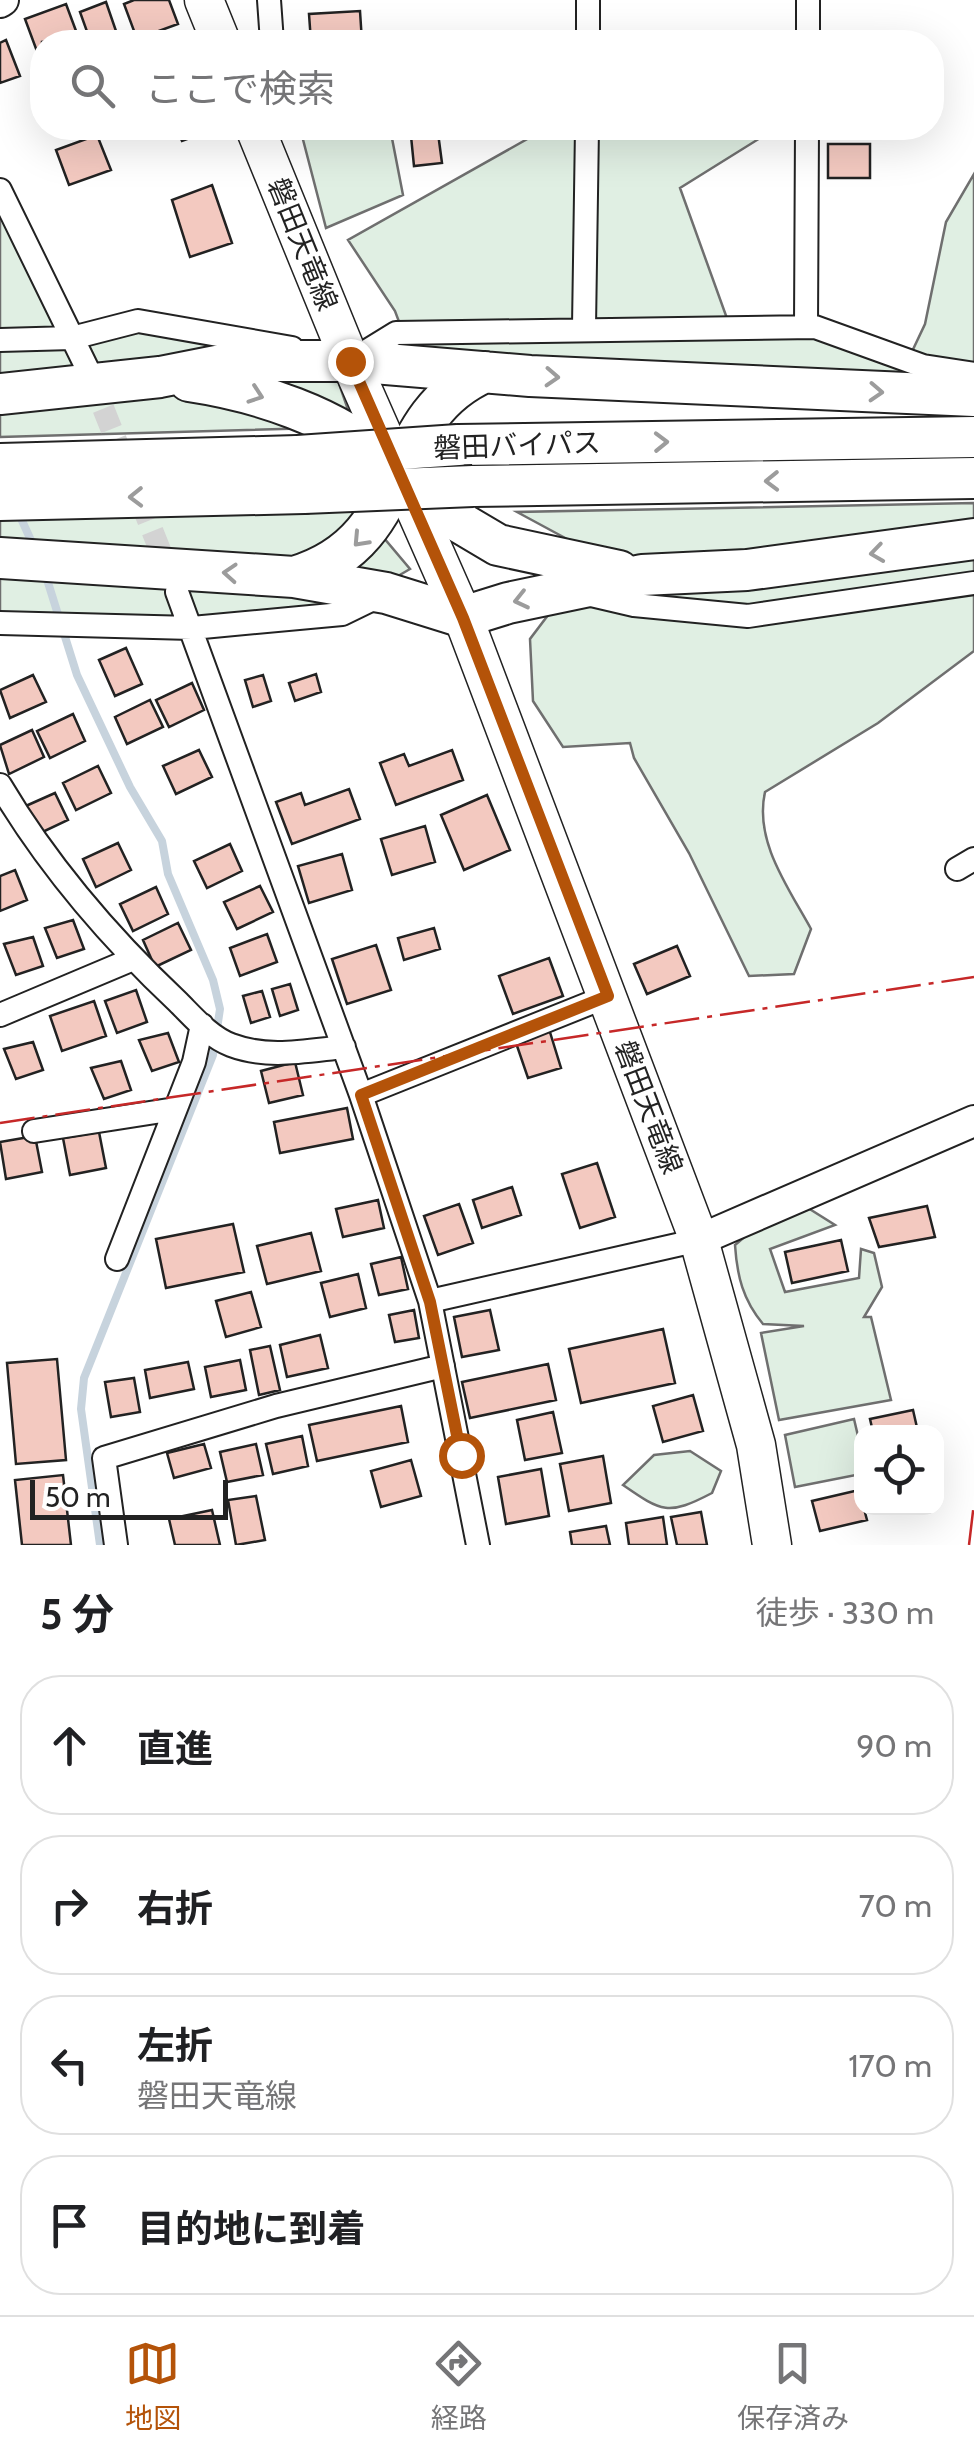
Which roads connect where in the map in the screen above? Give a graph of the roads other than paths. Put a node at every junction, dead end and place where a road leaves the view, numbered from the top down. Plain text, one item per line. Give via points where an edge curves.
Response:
1 (204, 0) edge
2 (269, 0) edge
3 (588, 0) edge
4 (808, 0) edge
5 (216, 30) edge
6 (271, 30) edge
7 (588, 30) edge
8 (808, 30) edge
9 (261, 140) edge
10 (587, 140) edge
11 (807, 140) edge
12 (0, 190) edge
13 (806, 327) junction
14 (584, 328) junction
15 (72, 338) junction
16 (0, 340) edge
17 (350, 361) junction
18 (87, 368) tunnel mouth
19 (485, 372) junction
20 (974, 374) edge
21 (160, 377) junction
22 (0, 394) edge
23 (974, 396) edge
24 (974, 437) edge
25 (0, 464) edge
26 (301, 475) junction
27 (974, 478) edge
28 (404, 483) junction
29 (0, 500) edge
30 (974, 539) edge
31 (0, 558) edge
32 (642, 575) junction
33 (294, 578) junction
34 (974, 583) edge
35 (568, 590) junction
36 (177, 592) tunnel mouth
37 (386, 592) junction
38 (463, 618) junction
39 (0, 623) edge
40 (192, 628) junction
41 (0, 785) edge
42 (133, 959) junction
43 (608, 996) junction
44 (0, 1015) edge
45 (205, 1028) junction
46 (344, 1048) junction
47 (361, 1095) junction
48 (175, 1109) junction
49 (974, 1121) edge
50 (34, 1132) dead end
51 (699, 1240) junction
52 (117, 1258) dead end
53 (430, 1302) junction
54 (443, 1366) junction
55 (116, 1545) edge
56 (478, 1545) edge
57 (772, 1545) edge

1 - 5 main road
2 - 6 street
3 - 7 street
4 - 8 street
9 - 17 main road, 磐田天竜線
10 - 14 street
11 - 13 street
12 - 15 street
13 - 14 street
13 - 20 street via 923,366
14 - 17 street via 396,333
15 - 16 street
15 - 17 street via 138,321
15 - 18 street
17 - 19 highway
17 - 21 highway via 241,361
17 - 28 main road, 磐田天竜線
19 -> 23 highway
19 - 28 highway via 454,386 435,406 415,436
21 - 22 highway
21 -> 28 highway via 269,400 363,445
26 -> 24 highway, 磐田バイパス, bridge via 458,445
25 - 26 highway, 磐田バイパス
27 -> 26 highway, 磐田バイパス, bridge via 472,486
26 -> 29 highway, 磐田バイパス
28 - 32 highway via 498,545
28 -> 33 highway via 357,546 327,568
28 - 38 main road, 磐田天竜線
30 -> 32 highway via 746,570
33 -> 31 highway
32 - 35 highway
33 - 37 highway
34 - 35 street via 748,616 634,605
35 -> 38 highway
36 - 40 street
37 - 38 highway
37 - 40 street via 342,614
38 - 43 main road, 磐田天竜線
39 - 40 street
40 - 46 street
41 - 42 street via 32,839
42 - 44 street
42 - 45 street
43 - 47 street
43 - 51 main road, 磐田天竜線
45 - 46 street via 230,1045 270,1055
45 - 48 street
46 - 47 street
47 - 53 street
48 - 50 street
48 - 52 street
49 - 51 street
51 - 53 street
51 - 57 main road, 磐田天竜線 via 756,1445
53 - 54 street
54 - 55 street via 276,1406 104,1458
54 - 56 street

